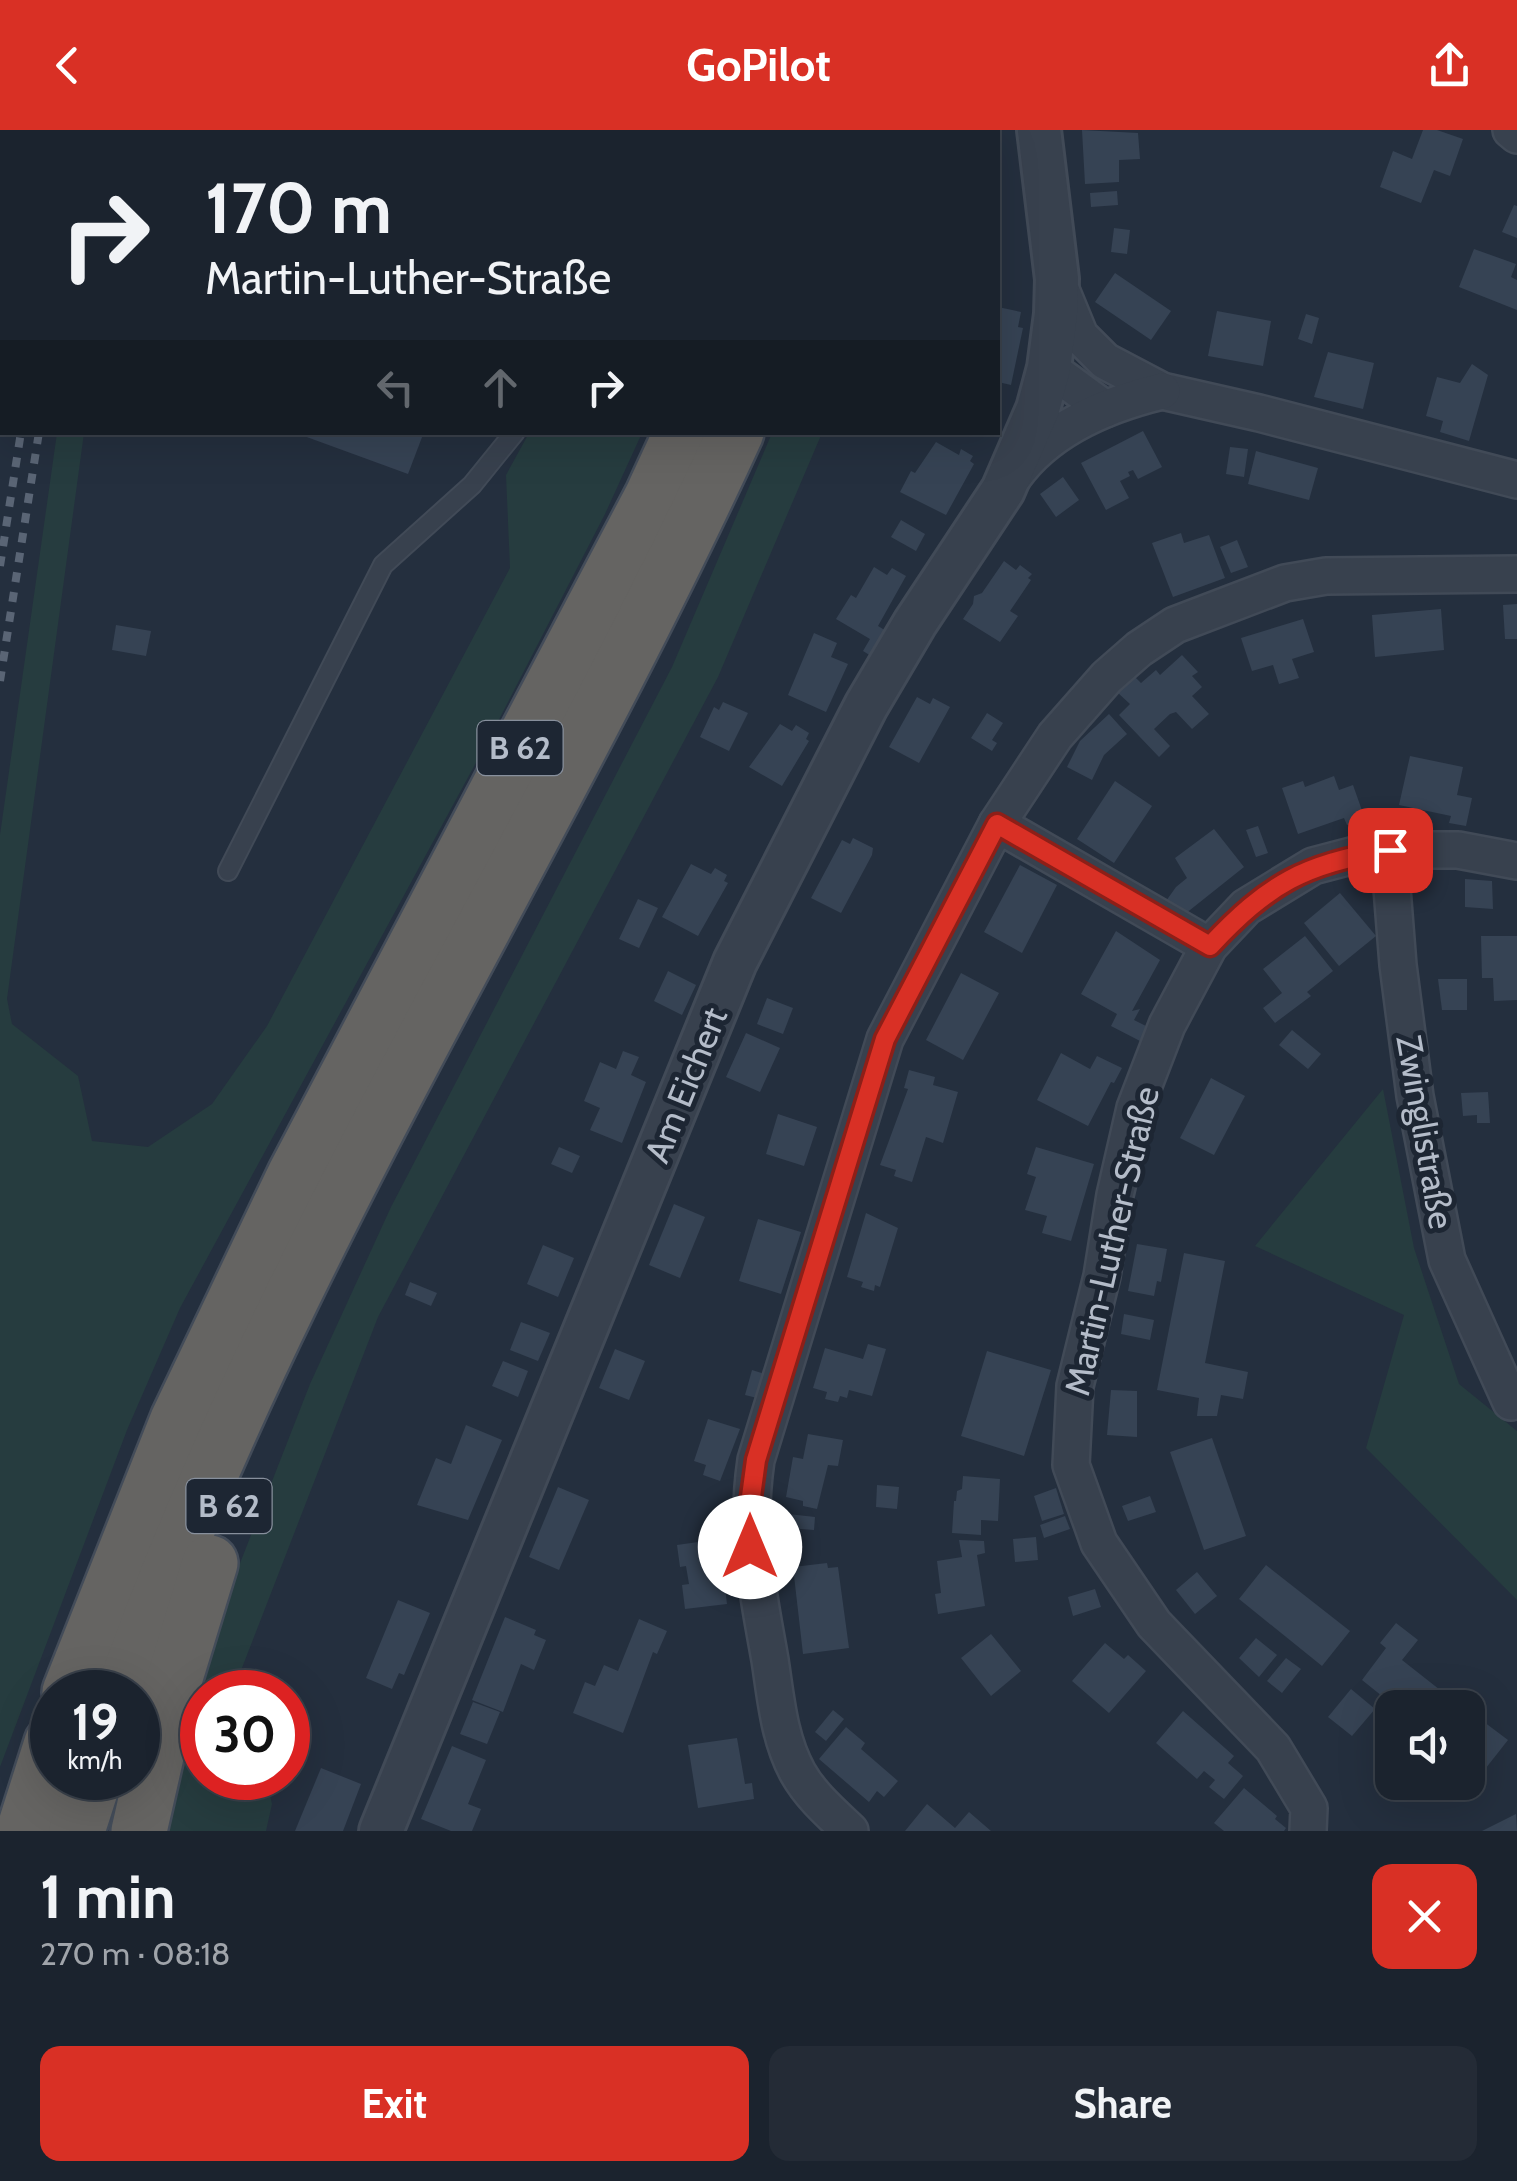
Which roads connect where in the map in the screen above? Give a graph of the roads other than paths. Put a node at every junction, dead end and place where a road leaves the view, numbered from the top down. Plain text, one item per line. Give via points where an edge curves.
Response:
1 (1038, 130) edge
2 (1511, 130) edge
3 (1517, 136) edge
4 (1057, 279) junction
5 (1106, 361) junction
6 (1050, 368) junction
7 (1162, 391) junction
8 (1105, 409) junction
9 (513, 435) edge
10 (681, 435) edge
11 (735, 435) edge
12 (1517, 480) edge
13 (1003, 490) junction
14 (1517, 574) edge
15 (997, 824) junction
16 (1390, 850) junction
17 (1517, 861) edge
18 (228, 870) dead end
19 (1210, 946) junction
20 (346, 1189) junction
21 (1511, 1402) dead end
22 (79, 1670) edge
23 (133, 1670) edge
24 (34, 1800) edge
25 (87, 1800) edge
26 (24, 1831) edge
27 (77, 1831) edge
28 (140, 1831) edge
29 (381, 1831) edge
30 (850, 1831) edge
31 (1308, 1831) edge

1 - 4 street, Am Eichert
2 - 3 street
4 - 5 street via 1080,336
4 - 6 street, Am Eichert
5 - 6 street
5 - 7 street
6 - 8 street
6 - 13 street, Am Eichert
7 - 8 street
7 - 12 street
8 - 13 street via 1038,450
9 - 18 lane via 472,485 383,565
10 - 22 highway, B 62 via 286,1192 178,1420
11 - 20 highway, B 62 via 652,610
13 - 29 street, Am Eichert via 866,706 735,962
14 - 15 street via 1326,576 1285,583 1175,626 1107,676 1055,736
15 - 19 street
15 - 30 street via 885,1039 756,1460 750,1547 782,1731 814,1796
16 - 17 street, Martin-Luther-Straße via 1458,850
16 - 19 street, Martin-Luther-Straße via 1299,874 1246,907
16 - 21 street, Zwinglistraße via 1415,1096 1447,1260
19 - 31 street, Martin-Luther-Straße via 1167,1025 1136,1108 1075,1386 1070,1466 1099,1542 1154,1624 1273,1748 1309,1808
20 - 23 highway, B 62 via 225,1442
20 - 28 highway, B 62 via 203,1583
24 - 26 highway
25 - 27 highway

